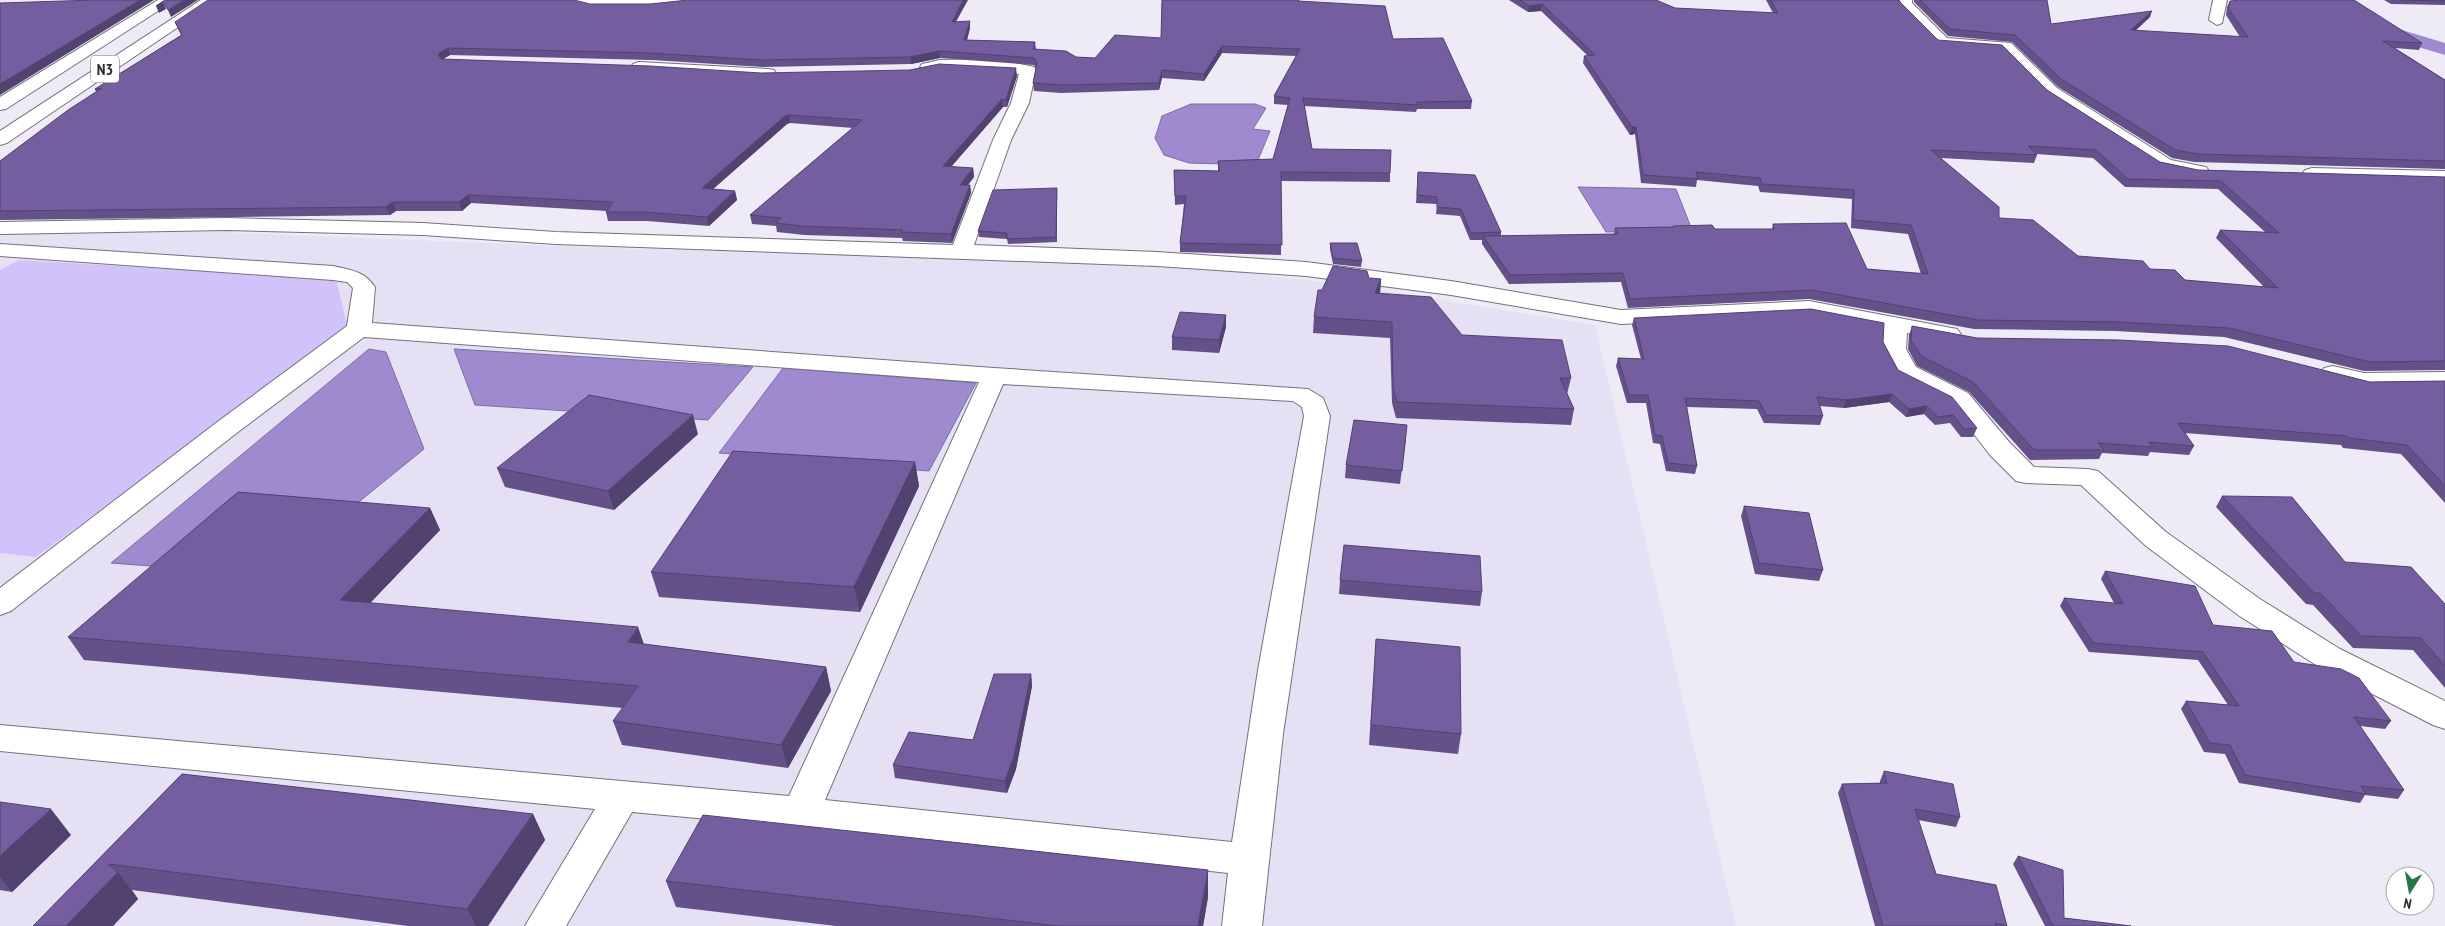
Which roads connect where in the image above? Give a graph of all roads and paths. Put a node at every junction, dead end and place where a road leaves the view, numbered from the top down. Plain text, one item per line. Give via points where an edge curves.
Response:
1 (168, 0) edge
2 (210, 0) edge
3 (576, 0) edge
4 (699, 0) edge
5 (1905, 0) edge
6 (2220, 0) edge
7 (2217, 20) dead end
8 (626, 67) edge
9 (911, 70) edge
10 (789, 73) edge
11 (0, 105) edge
12 (0, 139) edge
13 (2213, 171) edge
14 (2298, 174) edge
15 (2445, 177) edge
16 (0, 228) edge
17 (961, 251) junction
18 (5, 253) edge
19 (1896, 324) junction
20 (358, 329) junction
21 (1974, 338) edge
22 (2308, 367) edge
23 (994, 376) junction
24 (2445, 380) edge
25 (0, 604) edge
26 (2445, 716) edge
27 (0, 738) edge
28 (622, 798) junction
29 (801, 812) junction
30 (1249, 860) junction
31 (546, 926) edge
32 (1242, 926) edge

1 - 11 main road, N3
2 - 12 main road, N3
3 - 4 main road via 600,5 629,5
5 - 13 main road via 1904,4 1916,18 1943,42 2006,46 2051,92 2165,164
6 - 7 main road
8 - 10 main road
9 - 17 main road via 940,65 1028,70 1020,103 1002,140
14 - 15 main road
16 - 17 main road via 226,224
17 - 19 main road via 1306,269 1451,288 1621,317 1809,308
18 - 20 main road via 333,273 354,277 364,287
19 - 21 main road
19 - 26 main road via 1894,349 1906,372 1959,398 2000,449 2026,475 2088,477 2156,540 2249,607 2328,657
20 - 23 main road
20 - 25 main road
22 - 24 main road via 2364,381
23 - 29 main road
23 - 30 main road via 1299,394 1314,403 1317,416
27 - 28 main road
28 - 29 main road
28 - 31 main road
29 - 30 main road via 1107,842
30 - 32 main road

